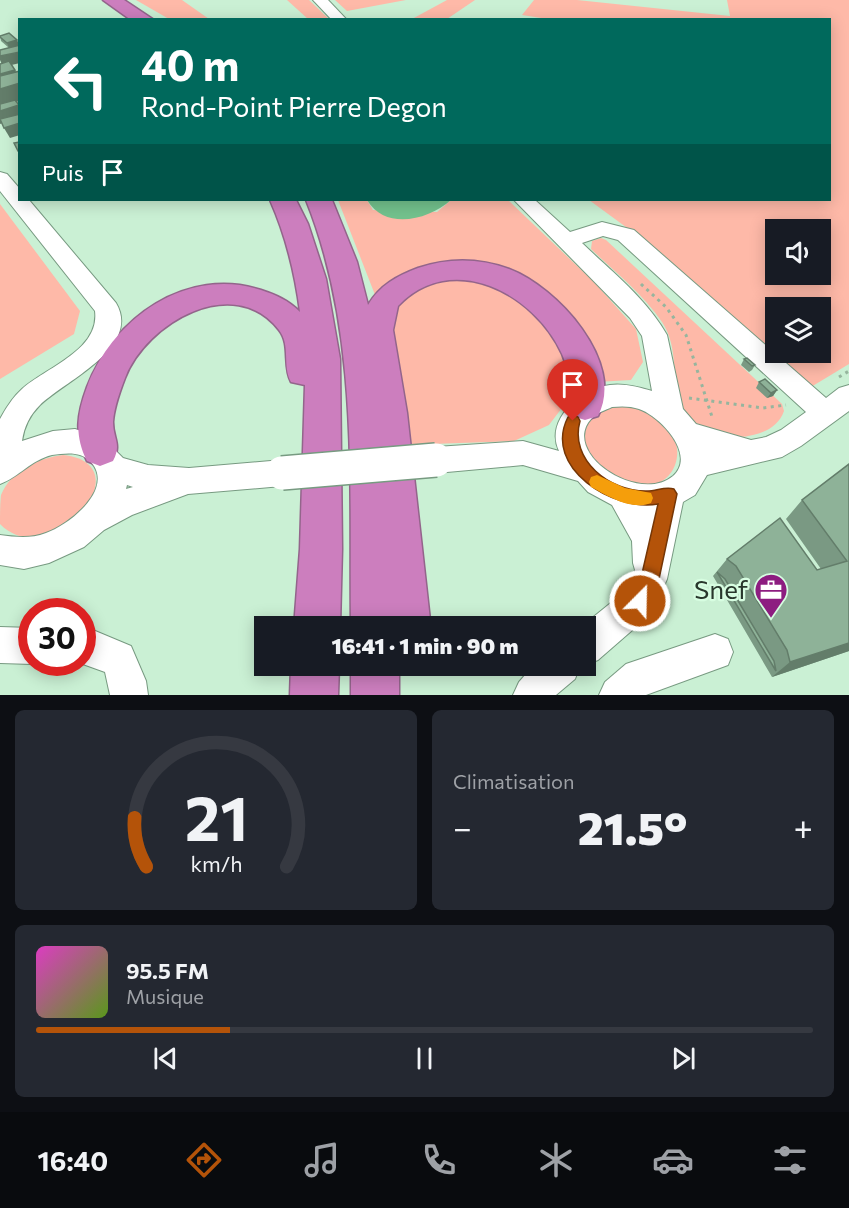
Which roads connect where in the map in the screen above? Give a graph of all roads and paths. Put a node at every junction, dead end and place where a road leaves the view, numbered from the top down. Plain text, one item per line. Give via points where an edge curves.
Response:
1 (112, 0) edge
2 (320, 0) edge
3 (93, 5) dead end
4 (113, 18) edge
5 (143, 18) edge
6 (338, 18) edge
7 (0, 178) edge
8 (18, 200) edge
9 (19, 201) edge
10 (283, 201) edge
11 (319, 201) edge
12 (525, 201) edge
13 (567, 241) junction
14 (659, 362) junction
15 (633, 396) junction
16 (849, 396) edge
17 (25, 404) junction
18 (789, 404) dead end
19 (825, 413) junction
20 (682, 415) junction
21 (577, 418) junction
22 (322, 436) junction
23 (53, 443) junction
24 (749, 452) junction
25 (523, 453) junction
26 (105, 458) junction
27 (694, 465) junction
28 (2, 470) edge
29 (583, 470) junction
30 (189, 481) junction
31 (669, 494) junction
32 (623, 495) junction
33 (94, 520) junction
34 (0, 550) edge
35 (650, 579) junction
36 (317, 616) edge
37 (374, 616) edge
38 (406, 616) edge
39 (596, 638) edge
40 (0, 645) edge
41 (18, 646) edge
42 (96, 649) edge
43 (715, 652) dead end
44 (315, 676) edge
45 (550, 676) edge
46 (129, 695) edge
47 (314, 695) edge
48 (532, 695) edge
49 (618, 695) edge

1 - 5 highway
2 - 6 street
3 - 4 highway
7 - 8 street
9 - 17 street via 107,309 111,319 109,330 88,356
10 - 22 highway via 311,279 323,359
11 - 37 highway via 338,245 357,332 365,408
12 - 13 street
13 - 14 street via 639,312 654,336
13 - 19 street via 602,229 626,235
14 - 15 street via 652,378
14 - 20 street
15 - 20 street
15 - 21 street via 608,396
16 - 19 street
17 - 23 street via 26,423 34,434
17 - 28 street via 13,420
18 - 20 path
19 - 24 street via 772,448
20 - 24 street
20 - 27 street via 694,450
21 - 25 street
21 - 29 street via 572,450
21 - 38 highway via 588,383 585,365 554,315 518,284 497,274 451,271 429,274 402,287 384,302 377,328 386,383
22 - 26 highway via 305,410 301,341 292,323 280,310 260,300 215,295 190,300 161,313 141,328 122,351 102,390 95,422
22 - 36 highway
23 - 26 street via 79,442
23 - 28 street via 19,457
24 - 27 street
25 - 29 street
25 - 30 street, bridge
26 - 30 street via 148,478
26 - 33 street via 112,479 110,492
27 - 31 street via 690,477
29 - 32 street via 600,485
30 - 33 street via 129,502
31 - 32 street via 647,498
31 - 35 street
32 - 35 street via 648,539
33 - 34 street via 72,538 45,550 26,554
35 - 39 street via 640,601
40 - 41 street
42 - 46 street via 118,659
43 - 49 street via 639,677
44 - 47 highway
45 - 48 street

